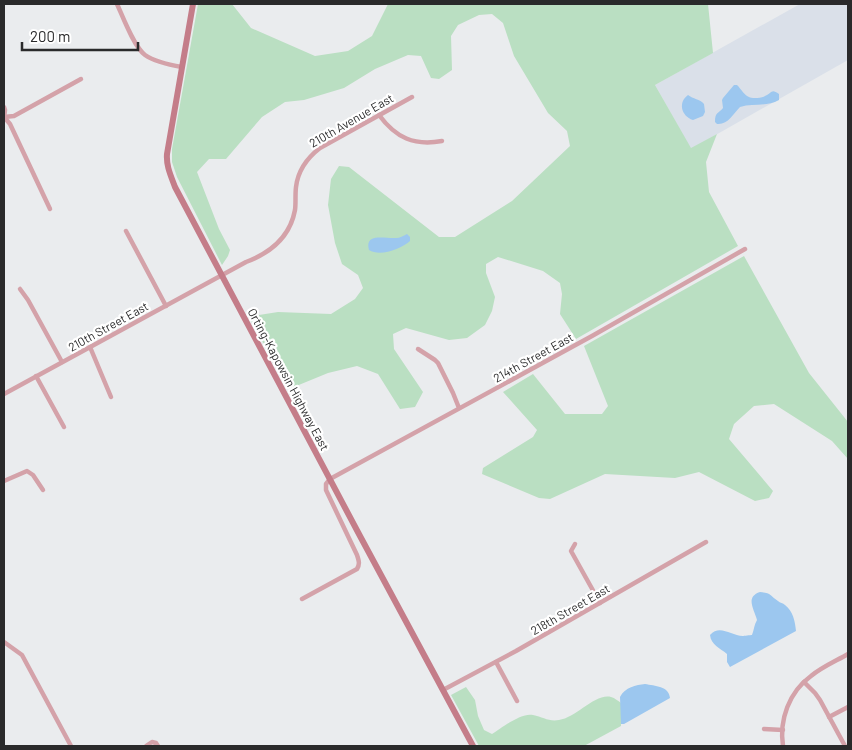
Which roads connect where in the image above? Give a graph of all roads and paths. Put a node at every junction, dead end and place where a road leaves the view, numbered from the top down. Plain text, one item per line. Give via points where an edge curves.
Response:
1 (116, 4) edge
2 (193, 4) edge
3 (182, 67) junction
4 (81, 79) dead end
5 (412, 97) dead end
6 (4, 107) edge
7 (379, 115) junction
8 (4, 118) edge
9 (442, 141) dead end
10 (50, 209) dead end
11 (126, 231) dead end
12 (745, 249) dead end
13 (221, 276) junction
14 (20, 289) dead end
15 (166, 306) junction
16 (90, 347) junction
17 (418, 349) dead end
18 (62, 362) junction
19 (36, 376) junction
20 (4, 394) edge
21 (112, 397) dead end
22 (460, 408) junction
23 (64, 427) dead end
24 (330, 479) junction
25 (4, 481) edge
26 (43, 490) dead end
27 (706, 542) dead end
28 (575, 544) dead end
29 (302, 599) dead end
30 (600, 603) junction
31 (4, 642) edge
32 (848, 654) edge
33 (496, 662) junction
34 (804, 682) junction
35 (443, 690) junction
36 (516, 701) dead end
37 (848, 707) edge
38 (829, 717) junction
39 (764, 729) dead end
40 (782, 730) junction
41 (71, 746) edge
42 (146, 746) edge
43 (158, 746) edge
44 (473, 746) edge
45 (783, 746) edge
46 (845, 746) edge

1 - 3 street via 144,54
2 - 3 main road, Orting-Kapowsin Highway East
3 - 13 main road, Orting-Kapowsin Highway East via 166,161 175,187
4 - 8 street via 14,116
5 - 7 street, 210th Avenue East
6 - 8 street
7 - 9 street via 404,138 421,142
7 - 13 street, 210th Avenue East via 313,153 299,174 295,211 283,237 262,255
8 - 10 street via 10,124
11 - 15 street
12 - 22 street, 214th Street East
13 - 15 street, 210th Street East
13 - 24 main road, Orting-Kapowsin Highway East
14 - 18 street
15 - 16 street, 210th Street East
16 - 18 street, 210th Street East
16 - 21 street
17 - 22 street via 438,363
18 - 19 street, 210th Street East
19 - 20 street, 210th Street East
19 - 23 street
22 - 24 street, 214th Street East
24 - 29 street via 326,490 357,555 359,566
24 - 35 main road, Orting-Kapowsin Highway East
25 - 26 street via 27,471 34,475
27 - 30 street, 218th Street East
28 - 30 street via 571,551
30 - 33 street, 218th Street East
31 - 41 street via 22,655
32 - 34 street
33 - 35 street, 218th Street East
33 - 36 street
34 - 38 street via 815,693
34 - 40 street via 789,703
35 - 44 main road, Orting-Kapowsin Highway East
37 - 38 street
38 - 46 street
39 - 40 street
40 - 45 street
42 - 43 street via 152,742

